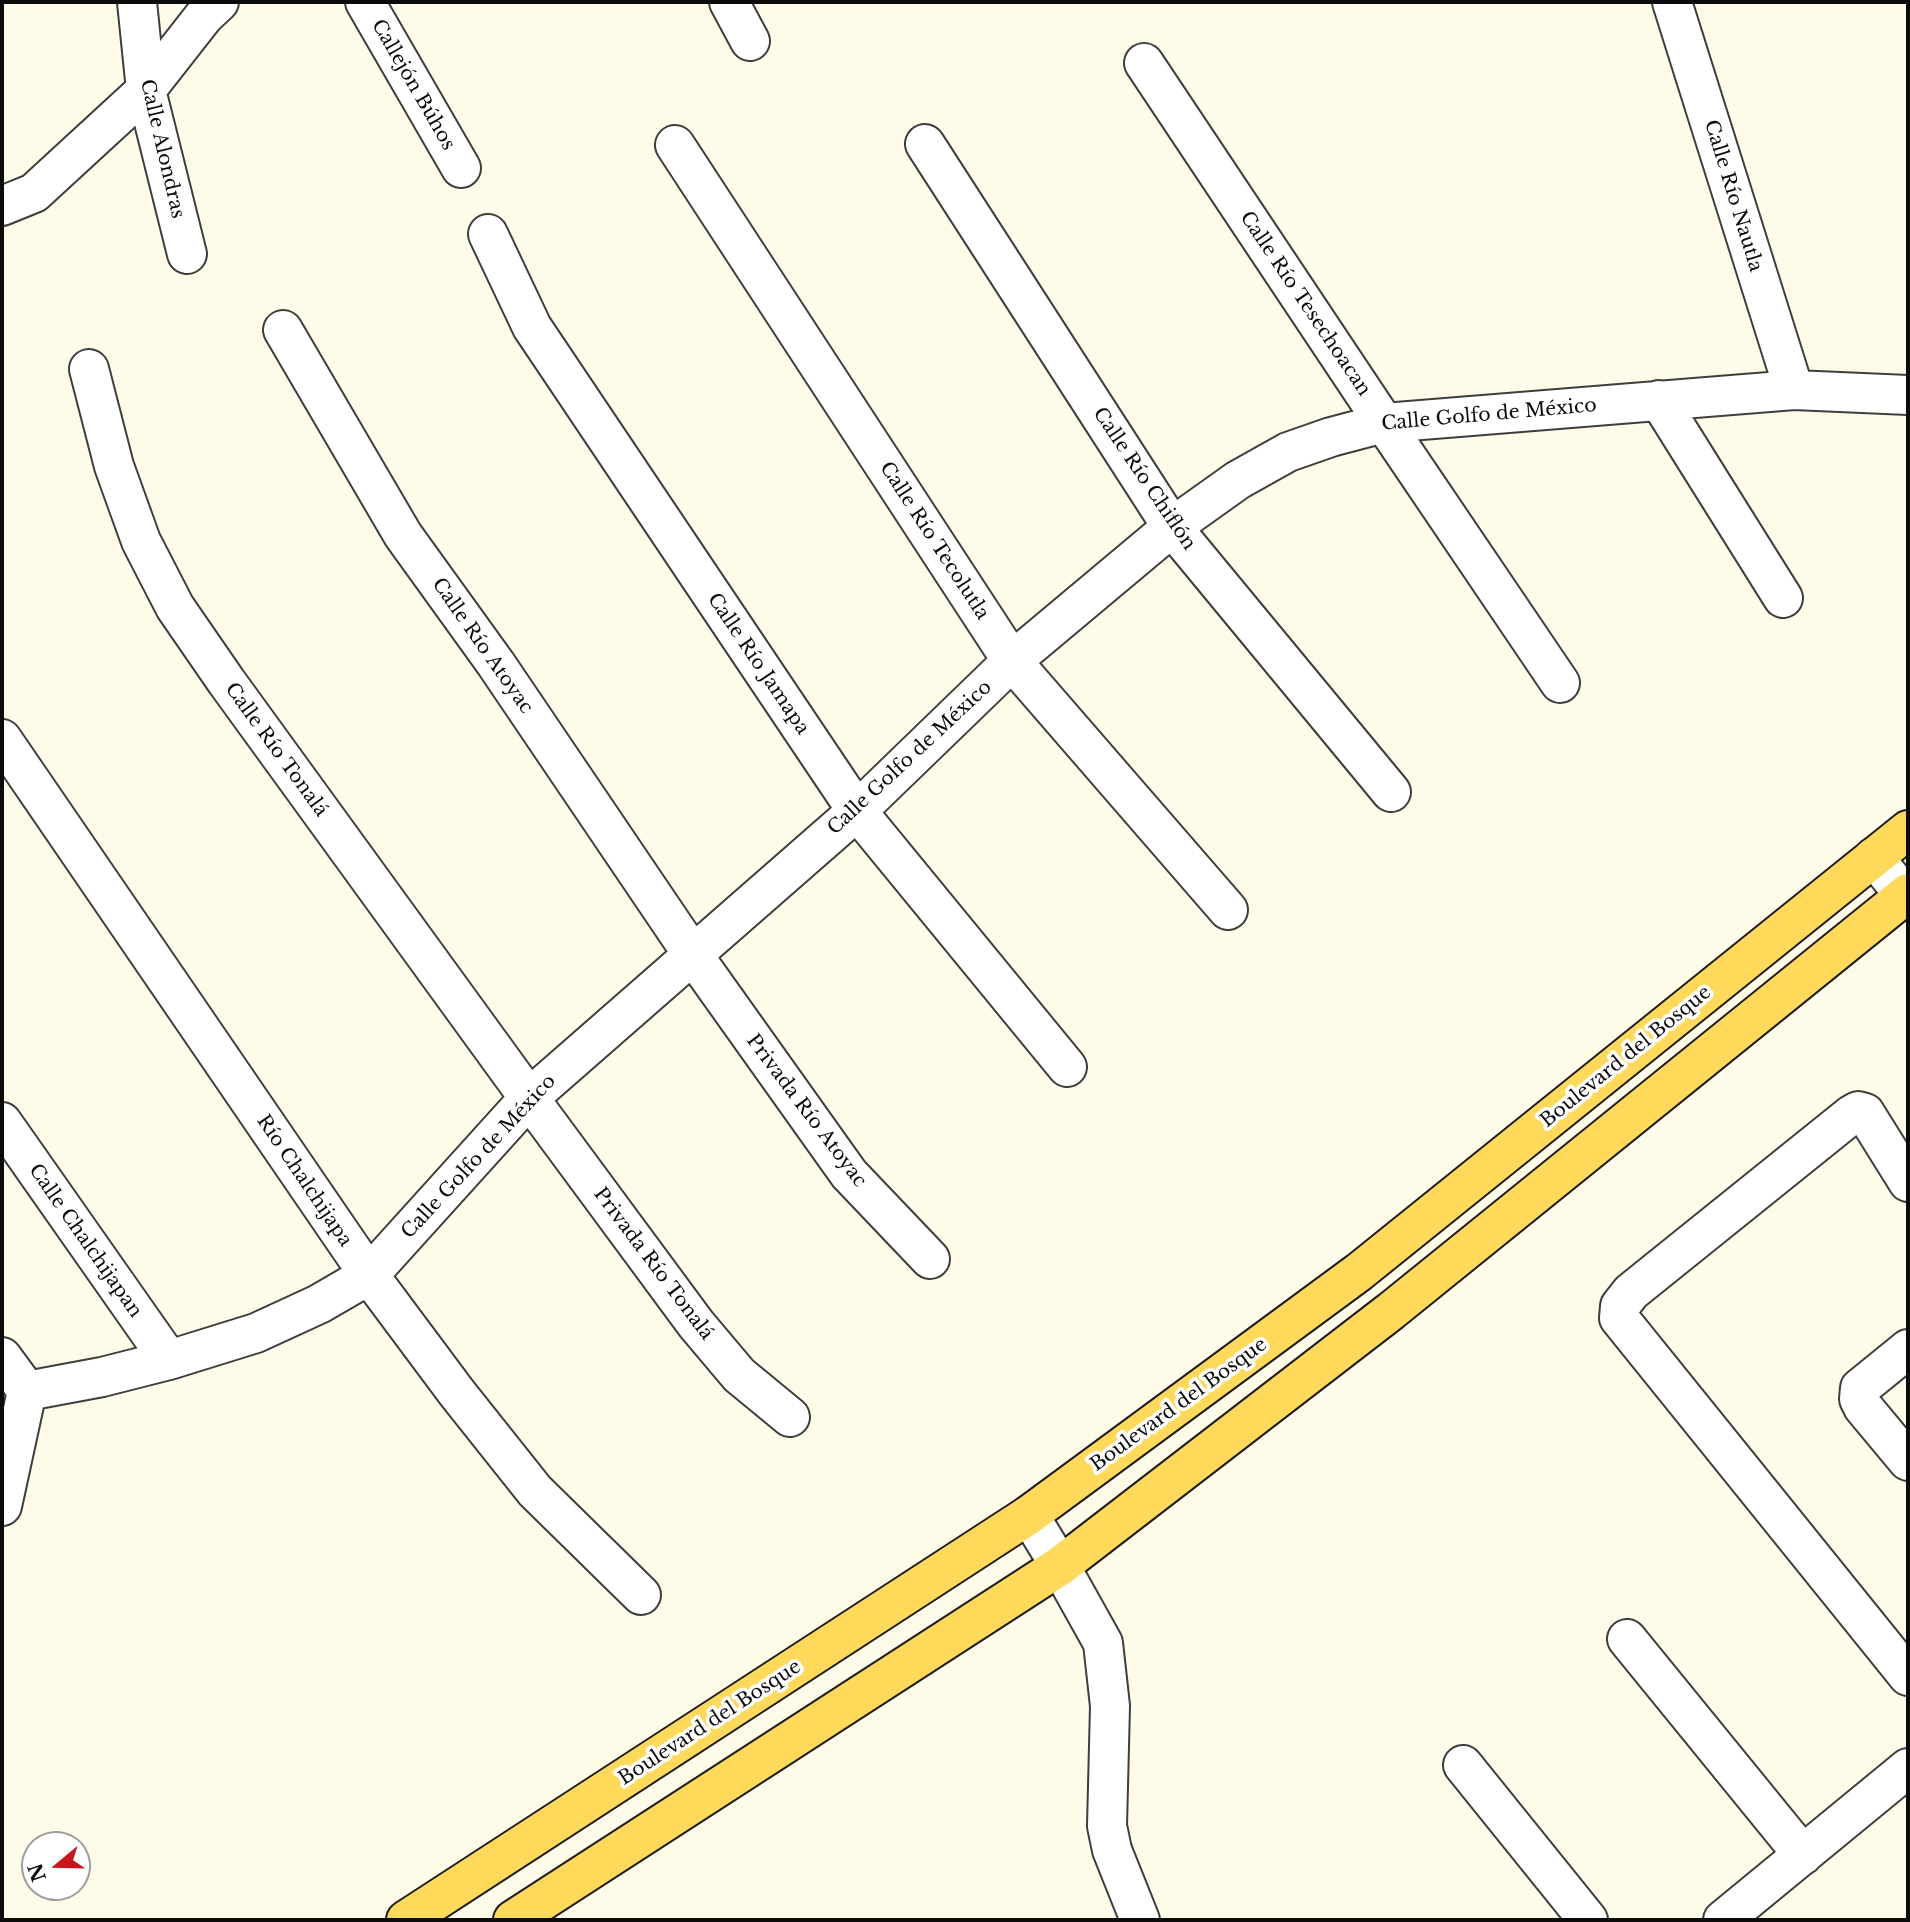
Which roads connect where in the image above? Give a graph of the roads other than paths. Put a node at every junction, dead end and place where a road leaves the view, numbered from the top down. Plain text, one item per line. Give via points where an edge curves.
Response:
1 (137, 2) edge
2 (219, 2) edge
3 (365, 2) edge
4 (729, 2) edge
5 (1672, 2) edge
6 (750, 41) dead end
7 (1144, 63) dead end
8 (146, 90) junction
9 (925, 144) dead end
10 (675, 145) dead end
11 (461, 168) dead end
12 (2, 206) edge
13 (488, 234) dead end
14 (187, 254) dead end
15 (283, 330) dead end
16 (89, 369) dead end
17 (1794, 390) junction
18 (1908, 395) edge
19 (1659, 400) junction
20 (1384, 423) junction
21 (1172, 527) junction
22 (1783, 598) dead end
23 (1012, 661) junction
24 (1560, 683) dead end
25 (2, 739) edge
26 (1391, 792) dead end
27 (857, 811) junction
28 (1908, 830) edge
29 (1874, 857) junction
30 (1907, 896) edge
31 (1228, 910) dead end
32 (692, 955) junction
33 (1067, 1067) dead end
34 (529, 1098) junction
35 (2, 1122) edge
36 (1908, 1182) edge
37 (930, 1259) dead end
38 (1359, 1272) junction
39 (369, 1275) junction
40 (1391, 1311) junction
41 (1908, 1349) edge
42 (2, 1357) edge
43 (169, 1360) junction
44 (27, 1391) junction
45 (790, 1418) dead end
46 (1908, 1461) edge
47 (2, 1506) edge
48 (1029, 1515) junction
49 (1060, 1566) junction
50 (641, 1595) dead end
51 (1627, 1639) dead end
52 (1908, 1676) edge
53 (769, 1685) junction
54 (802, 1734) junction
55 (1463, 1765) dead end
56 (1908, 1768) edge
57 (1803, 1855) junction
58 (406, 1920) edge
59 (513, 1920) edge
60 (1140, 1920) edge
61 (1588, 1920) edge
62 (1723, 1920) edge

1 - 8 street, Calle Alondras
2 - 8 street
3 - 11 street, Callejón Búhos
4 - 6 street
5 - 17 street, Calle Río Nautla
7 - 20 street, Calle Río Tesechoacan
8 - 12 street via 34,193
8 - 14 street, Calle Alondras
9 - 21 street, Calle Río Chiflón
10 - 23 street, Calle Río Tecolutla
13 - 27 street, Calle Río Jamapa via 532,327
15 - 32 street, Calle Río Atoyac via 403,535
16 - 34 street, Calle Río Tonalá via 114,466 141,541 175,607
17 - 18 street, Calle Golfo de México
17 - 19 street, Calle Golfo de México
19 - 20 street, Calle Golfo de México
19 - 22 street
20 - 21 street, Calle Golfo de México via 1288,452 1238,480
20 - 24 street, Calle Río Tesechoacan
21 - 23 street, Calle Golfo de México
21 - 26 street, Calle Río Chiflón
23 - 27 street, Calle Golfo de México
23 - 31 street, Calle Río Tecolutla
25 - 39 street, Río Chalchijapa
27 - 32 street, Calle Golfo de México
27 - 33 street, Calle Río Jamapa
28 - 29 main road, Boulevard del Bosque
29 - 30 street
29 - 38 main road, Boulevard del Bosque
30 - 40 main road
32 - 34 street, Calle Golfo de México
32 - 37 street, Privada Río Atoyac via 849,1174
34 - 39 street, Calle Golfo de México
34 - 45 street, Privada Río Tonalá via 696,1324 739,1375
35 - 43 street, Calle Chalchijapan
36 - 52 street via 1865,1113 1858,1111 1631,1292 1620,1306 1619,1318
38 - 40 main road
38 - 48 main road, Boulevard del Bosque
39 - 43 street, Calle Golfo de México via 256,1334
39 - 50 street, Río Chalchijapa via 535,1491
40 - 49 main road
41 - 46 street via 1860,1388 1859,1399
42 - 44 street
43 - 44 street, Calle Golfo de México
44 - 47 street
48 - 49 street
48 - 53 main road, Boulevard del Bosque
49 - 54 main road
49 - 60 street via 1103,1643 1110,1706 1107,1826
51 - 57 street
53 - 54 main road
53 - 58 main road, Boulevard del Bosque
54 - 59 main road
55 - 61 street
56 - 57 street
57 - 62 street

